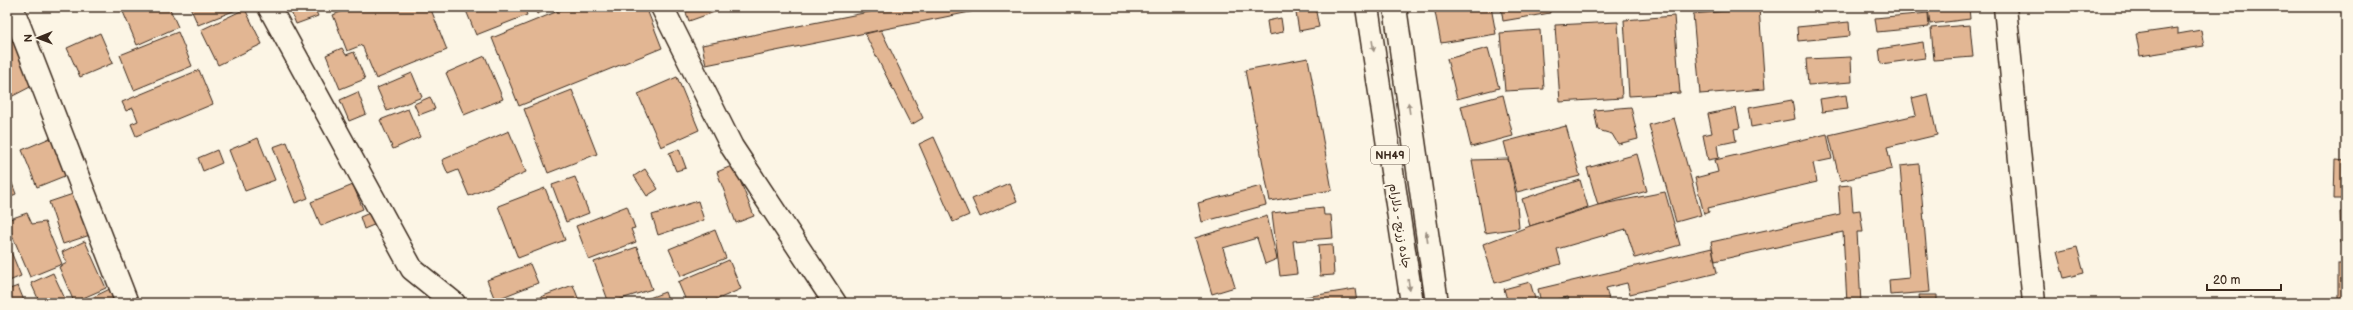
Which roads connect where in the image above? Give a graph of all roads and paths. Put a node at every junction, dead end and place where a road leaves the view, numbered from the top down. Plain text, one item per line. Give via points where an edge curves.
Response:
1 (12, 7) edge
2 (269, 7) edge
3 (662, 7) edge
4 (1367, 7) edge
5 (1395, 7) edge
6 (2005, 7) edge
7 (126, 303) edge
8 (454, 303) edge
9 (835, 303) edge
10 (1412, 303) edge
11 (1437, 303) edge
12 (2034, 303) edge

1 - 7 main road
2 - 8 main road via 412,269
3 - 9 main road via 732,148
4 -> 10 main road, جاده زرنج - دلارام / NH49
11 -> 5 main road, جاده زرنج - دلارام / NH49
6 - 12 main road

